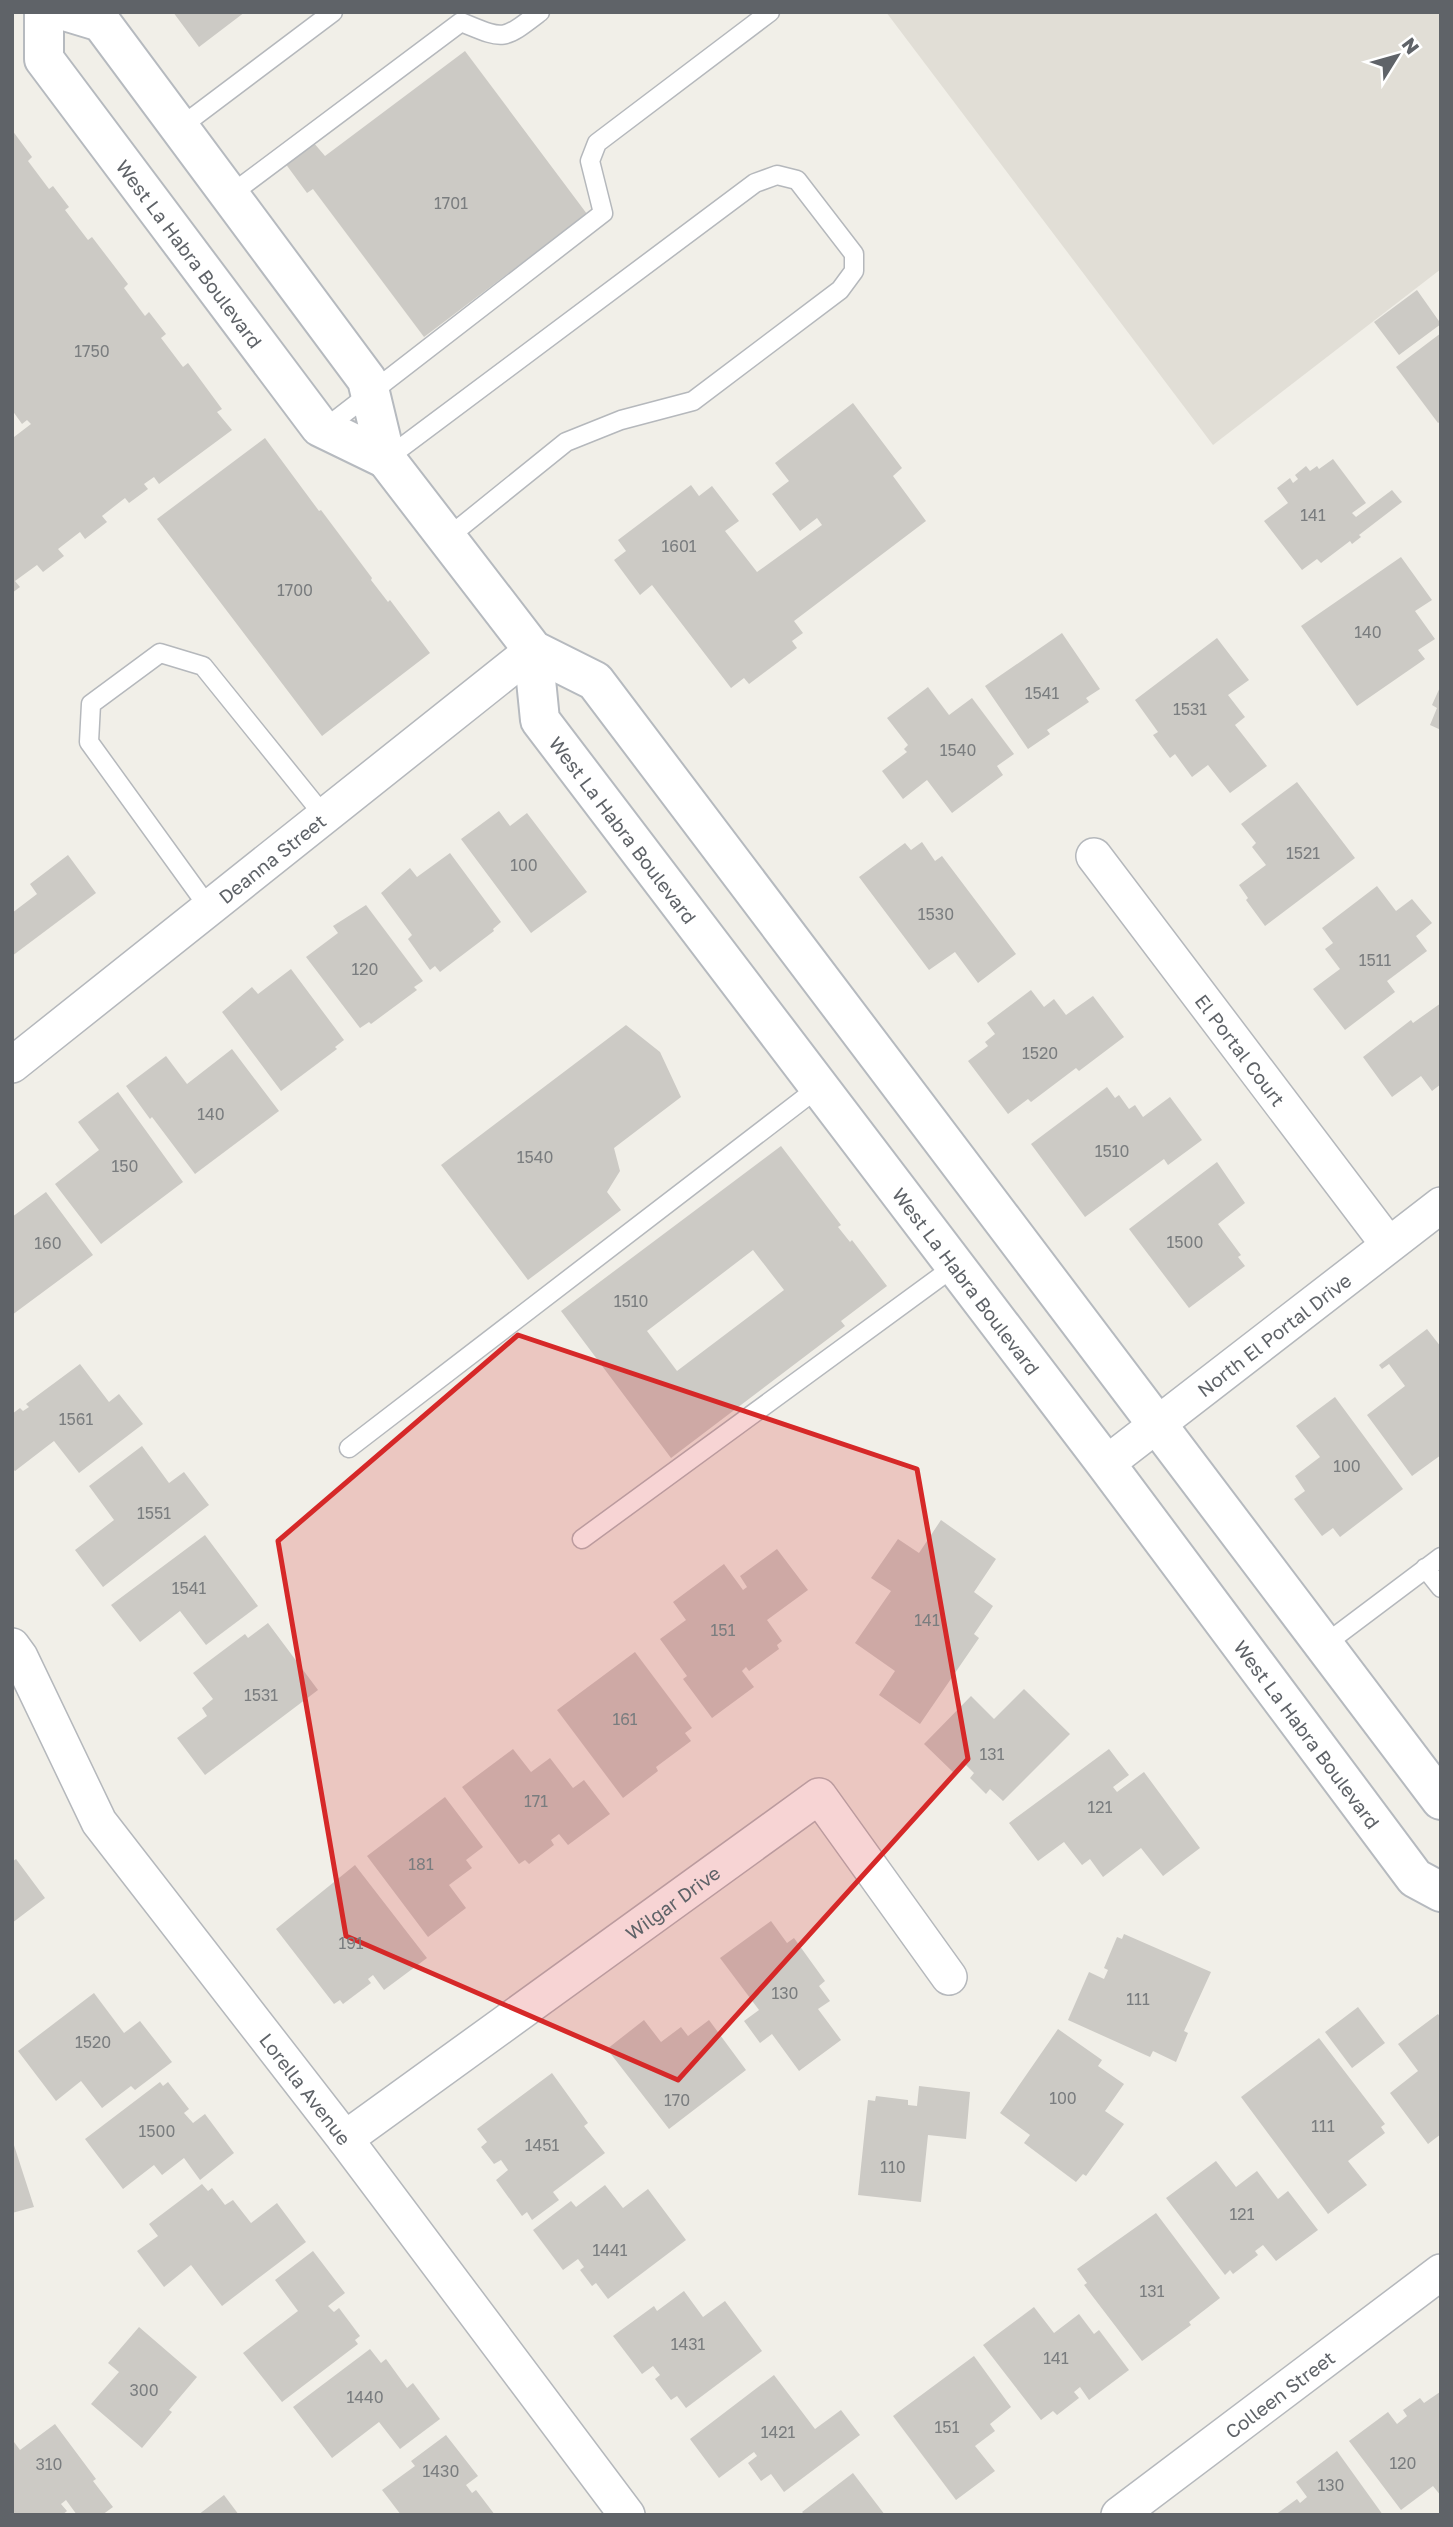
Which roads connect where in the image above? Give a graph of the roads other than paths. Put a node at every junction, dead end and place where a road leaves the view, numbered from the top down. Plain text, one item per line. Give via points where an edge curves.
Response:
1 (44, 12) edge
2 (68, 12) edge
3 (333, 12) edge
4 (540, 12) edge
5 (770, 12) edge
6 (179, 128) junction
7 (230, 195) junction
8 (371, 393) junction
9 (324, 429) junction
10 (386, 459) junction
11 (447, 538) junction
12 (533, 650) junction
13 (325, 817) junction
14 (1094, 856) dead end
15 (209, 908) junction
16 (12, 1065) edge
17 (819, 1087) junction
18 (1441, 1205) edge
19 (1388, 1244) junction
20 (955, 1266) junction
21 (1158, 1423) junction
22 (349, 1448) dead end
23 (1106, 1464) junction
24 (582, 1539) dead end
25 (1441, 1557) edge
26 (1425, 1568) junction
27 (1441, 1588) edge
28 (1324, 1645) junction
29 (12, 1646) edge
30 (1441, 1800) edge
31 (1441, 1892) edge
32 (949, 1977) dead end
33 (345, 2139) junction
34 (1441, 2272) edge
35 (627, 2515) edge
36 (1119, 2515) edge

1 - 9 main road, West La Habra Boulevard via 44,59
2 - 6 main road, West La Habra Boulevard via 101,22
3 - 6 lane
4 - 7 lane via 514,32 496,36 461,22
5 - 8 lane via 597,143 590,161 603,213
6 - 7 main road, West La Habra Boulevard
7 - 8 main road, West La Habra Boulevard via 368,380
8 - 9 lane
8 - 10 main road, West La Habra Boulevard
9 - 10 main road, West La Habra Boulevard
10 - 11 main road, West La Habra Boulevard
10 - 11 lane via 755,183 777,175 797,180 855,254 854,271 840,290 693,401 621,420 566,442
11 - 12 main road, West La Habra Boulevard
12 - 13 street, Deanna Street
12 - 17 main road, West La Habra Boulevard via 540,720
12 - 21 main road, West La Habra Boulevard via 595,681
13 - 15 street, Deanna Street
13 - 15 lane via 203,666 160,653 91,704 89,742
14 - 19 street, El Portal Court
15 - 16 street, Deanna Street
17 - 20 main road, West La Habra Boulevard
17 - 22 lane
18 - 19 street, North El Portal Drive
19 - 21 street, North El Portal Drive
20 - 23 main road, West La Habra Boulevard
20 - 24 lane
21 - 23 street, North El Portal Drive
21 - 28 main road, West La Habra Boulevard
23 - 31 main road, West La Habra Boulevard via 1415,1878
25 - 26 lane
26 - 27 lane
26 - 28 lane
28 - 30 main road, West La Habra Boulevard
29 - 33 street, Lorella Avenue via 99,1822
32 - 33 street, Wilgar Drive via 819,1796
33 - 35 street, Lorella Avenue
34 - 36 street, Colleen Street

